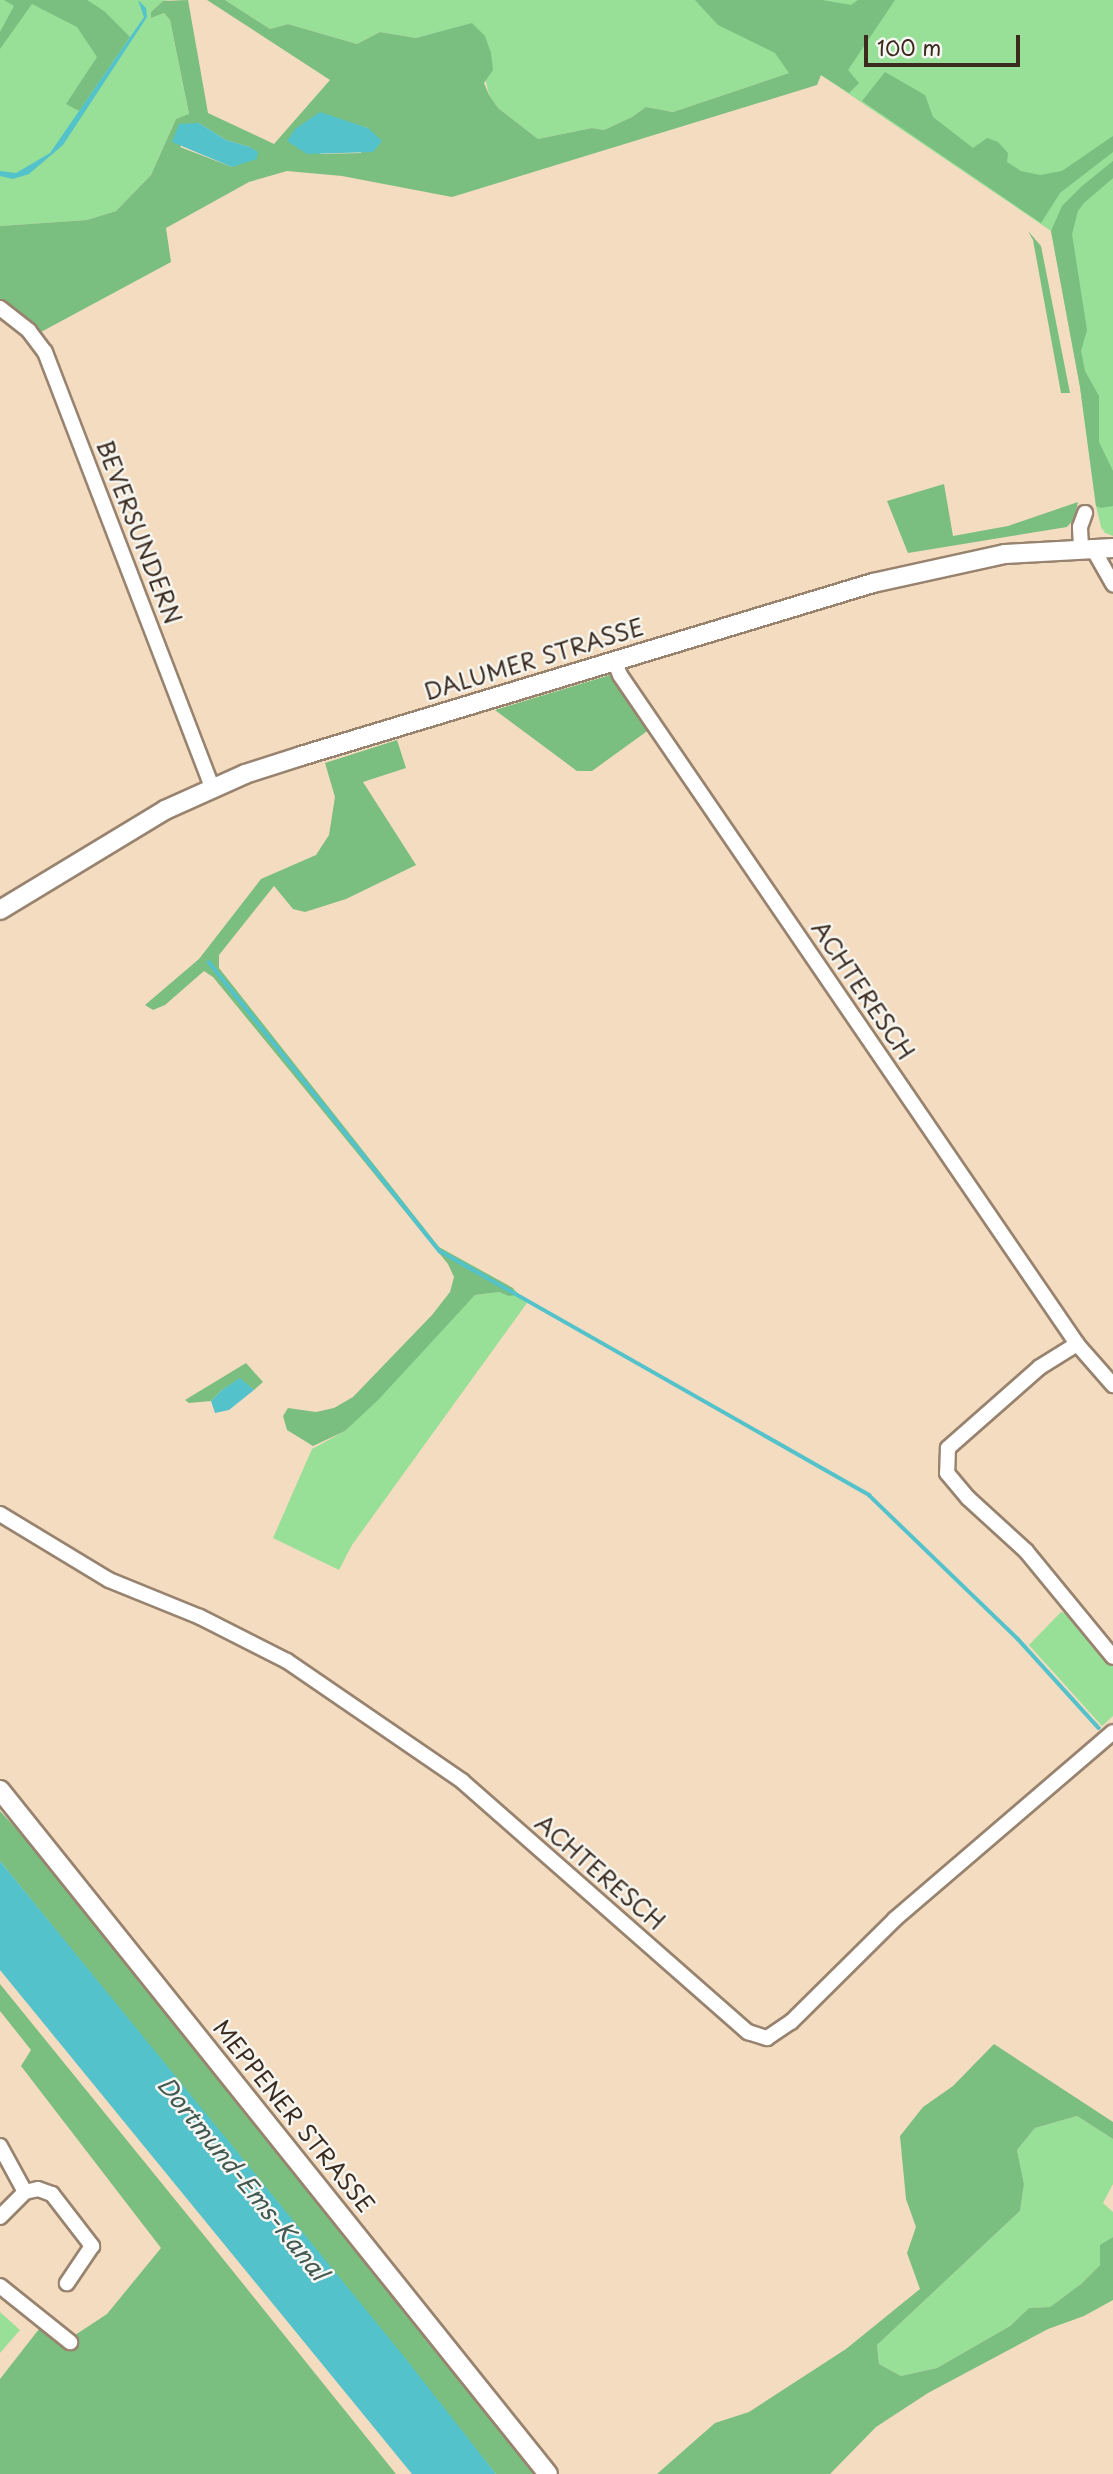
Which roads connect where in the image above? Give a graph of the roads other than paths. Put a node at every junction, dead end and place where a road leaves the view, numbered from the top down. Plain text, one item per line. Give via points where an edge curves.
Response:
1 (0, 308) edge
2 (1085, 513) dead end
3 (1086, 547) junction
4 (1113, 548) edge
5 (1113, 584) edge
6 (614, 660) junction
7 (212, 787) junction
8 (0, 910) edge
9 (1077, 1344) junction
10 (1113, 1385) edge
11 (0, 1514) edge
12 (1113, 1657) edge
13 (1113, 1732) edge
14 (0, 1790) edge
15 (0, 2146) edge
16 (25, 2192) junction
17 (0, 2217) edge
18 (67, 2283) dead end
19 (0, 2286) edge
20 (70, 2342) dead end
21 (548, 2474) edge

1 - 7 street, BEVERSUNDERN via 29,331 45,352
2 - 3 street via 1080,527
3 - 4 main road, DALUMER STRASSE
3 - 5 street
3 - 6 main road, DALUMER STRASSE via 1005,554 930,568
6 - 7 main road, DALUMER STRASSE
6 - 9 street, ACHTERESCH
7 - 8 main road, DALUMER STRASSE via 128,831
9 - 10 street, ACHTERESCH
9 - 12 street via 1040,1367 948,1448 947,1472 968,1498 1026,1551
11 - 13 street, ACHTERESCH via 109,1580 200,1617 282,1658 353,1706 462,1781 748,2032 767,2038 791,2022 895,1919
14 - 21 main road, MEPPENER STRASSE
15 - 16 street
16 - 17 street
16 - 18 street via 38,2189 52,2194 92,2246
19 - 20 street

